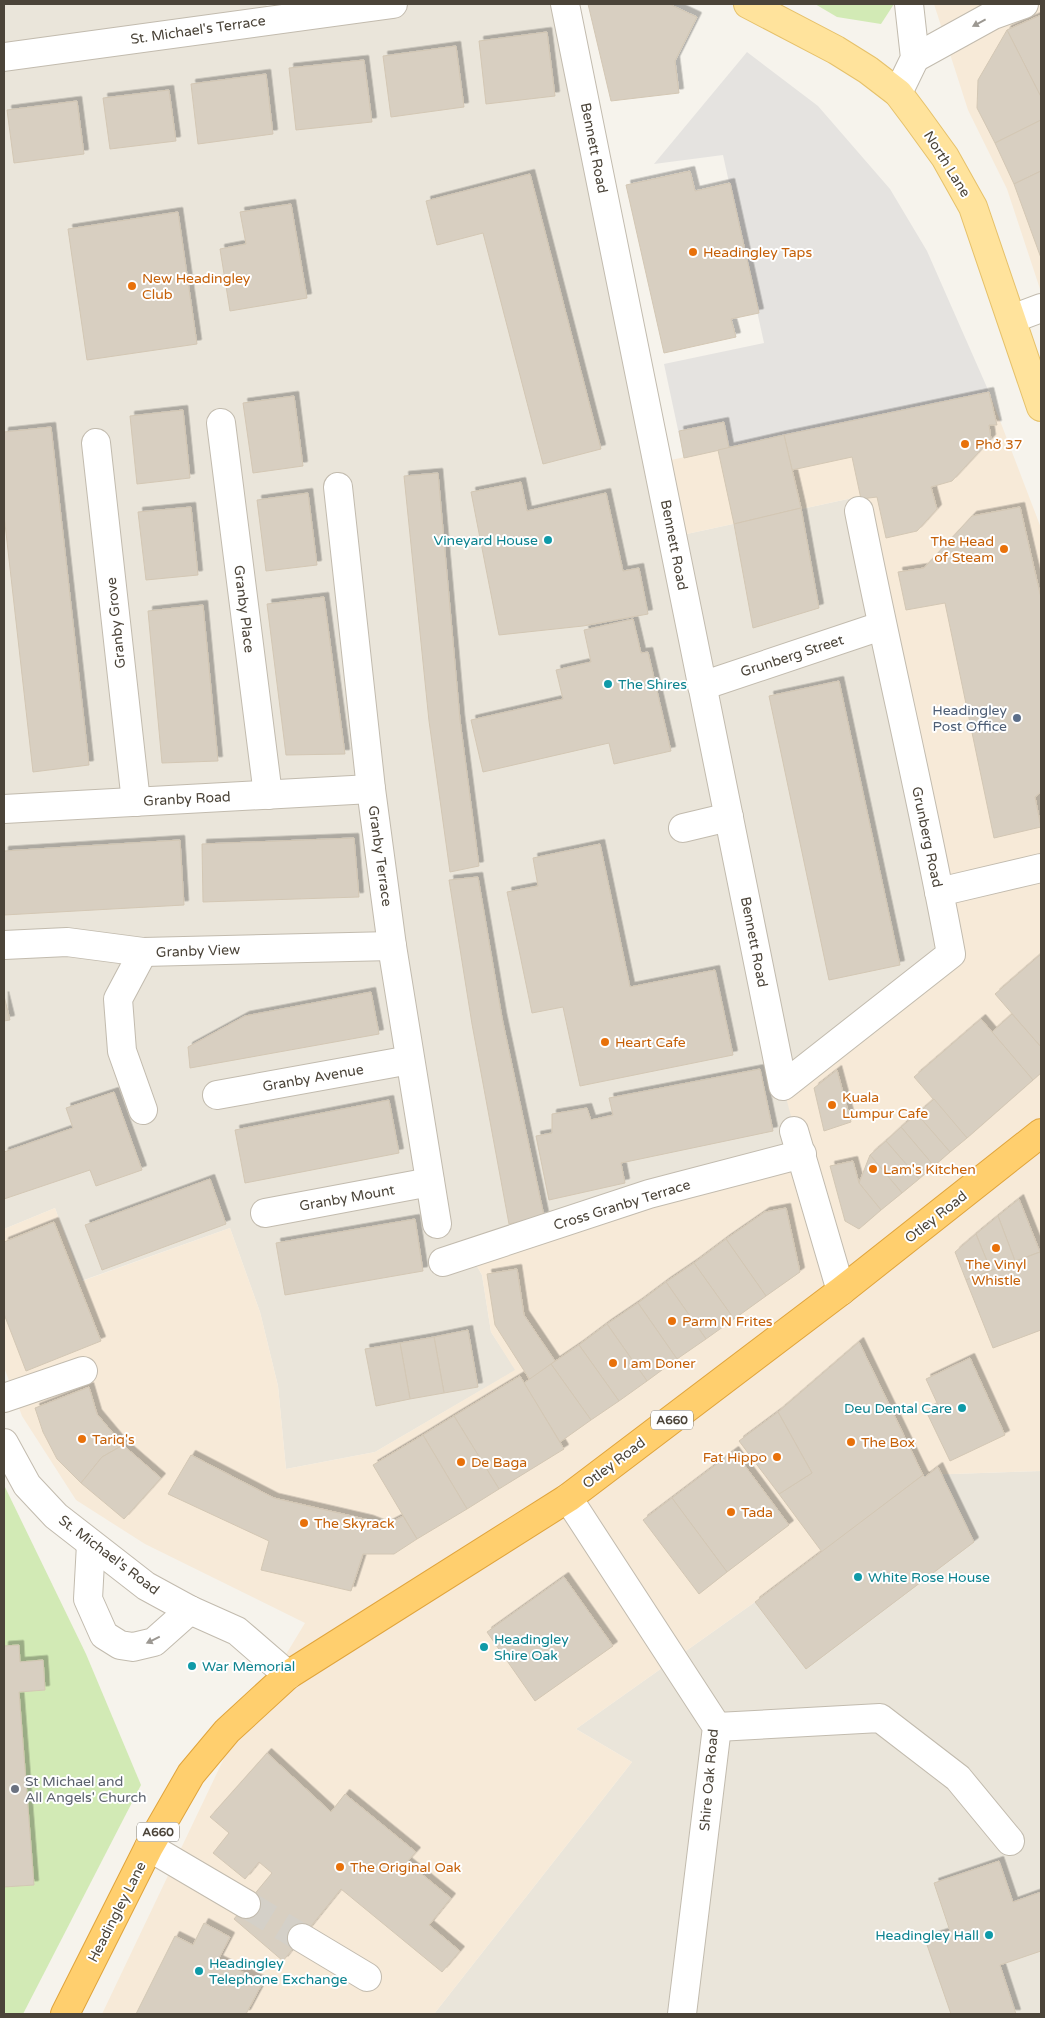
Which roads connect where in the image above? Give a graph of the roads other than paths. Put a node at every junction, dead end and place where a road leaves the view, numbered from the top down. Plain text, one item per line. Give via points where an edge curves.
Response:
1 (393, 4) edge
2 (565, 4) edge
3 (748, 4) edge
4 (909, 4) edge
5 (1024, 4) edge
6 (4, 57) edge
7 (915, 58) junction
8 (898, 93) junction
9 (1041, 308) edge
10 (1012, 319) junction
11 (1041, 407) edge
12 (221, 423) dead end
13 (96, 443) dead end
14 (338, 487) dead end
15 (859, 511) dead end
16 (881, 626) junction
17 (702, 686) junction
18 (371, 789) junction
19 (268, 795) junction
20 (136, 802) junction
21 (4, 809) edge
22 (729, 817) junction
23 (683, 828) dead end
24 (1041, 868) edge
25 (940, 892) junction
26 (4, 946) edge
27 (392, 946) junction
28 (143, 952) junction
29 (410, 1060) junction
30 (783, 1086) joint
31 (217, 1095) dead end
32 (143, 1110) dead end
33 (1040, 1138) edge
34 (430, 1182) junction
35 (264, 1213) dead end
36 (441, 1252) joint
37 (841, 1291) junction
38 (83, 1371) dead end
39 (4, 1398) edge
40 (4, 1443) edge
41 (568, 1498) junction
42 (91, 1544) junction
43 (190, 1610) junction
44 (288, 1675) junction
45 (717, 1727) junction
46 (1010, 1841) dead end
47 (149, 1847) junction
48 (246, 1904) tunnel mouth
49 (302, 1938) tunnel mouth
50 (367, 1977) dead end
51 (65, 2014) edge
52 (682, 2014) edge

1 - 6 street, St. Michael's Terrace
2 - 17 street, Bennett Road
3 - 8 main road, North Lane via 836,50
4 - 7 street
5 -> 7 street via 994,15
7 - 8 street
8 - 10 main road, North Lane via 945,157 973,207
9 - 10 street
10 - 11 main road, North Lane
12 - 19 street, Granby Place
13 - 20 street, Granby Grove
14 - 18 street, Granby Terrace
15 - 16 street, Grunberg Road
16 - 17 street, Grunberg Street
16 - 25 street, Grunberg Road
17 - 22 street, Bennett Road
18 - 19 street, Granby Road
18 - 27 street, Granby Terrace
19 - 20 street, Granby Road
20 - 21 street, Granby Road
22 - 23 street
22 - 30 street, Bennett Road
24 - 25 street
25 - 30 street, Grunberg Road via 951,954
26 - 28 street, Granby View via 67,942
27 - 28 street, Granby View
27 - 29 street, Granby Terrace
28 - 32 street via 118,999 122,1051
29 - 31 street, Granby Avenue
29 - 34 street, Granby Terrace
33 - 37 highway, Otley Road / A660
34 - 35 street, Granby Mount
34 - 36 street, Granby Terrace
36 - 37 street, Cross Granby Terrace via 650,1194 798,1143
37 - 41 highway, Otley Road / A660
38 - 39 street
40 - 42 street, St. Michael's Road via 28,1485 56,1516
41 - 44 highway, Otley Road / A660
41 - 45 street, Shire Oak Road
42 - 43 street, St. Michael's Road via 146,1586
43 -> 42 street via 154,1642 133,1647 120,1645 104,1635 88,1599
43 - 44 street, St. Michael's Road via 237,1631
44 - 47 highway, Headingley Lane / A660 via 227,1732 191,1774
45 - 46 street via 880,1718 958,1778
45 - 52 street, Shire Oak Road
47 - 48 street
47 - 51 highway, Headingley Lane / A660
49 - 50 street

